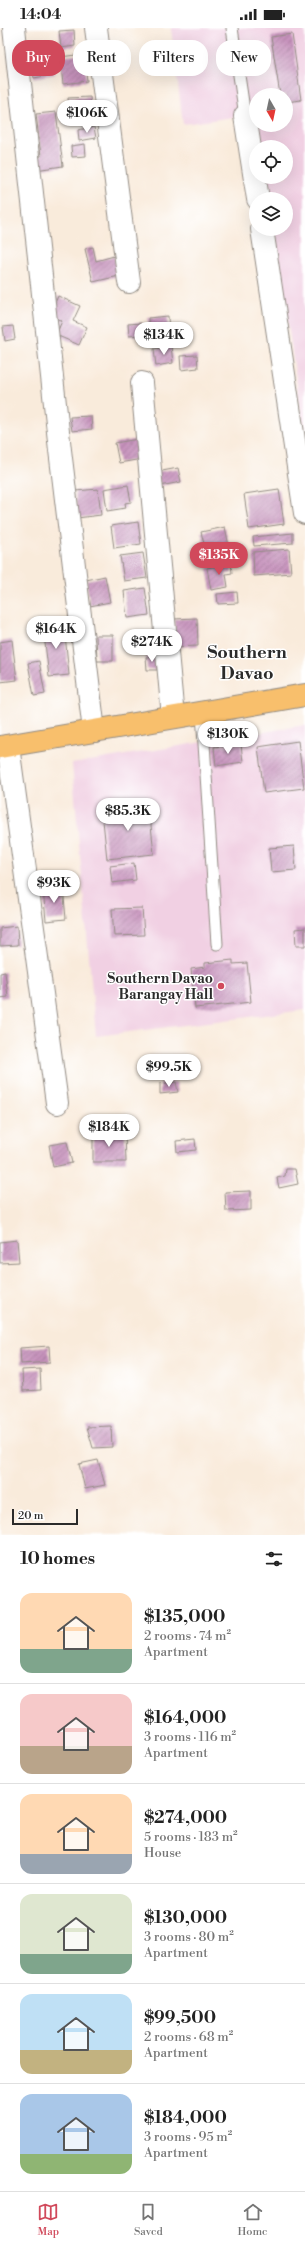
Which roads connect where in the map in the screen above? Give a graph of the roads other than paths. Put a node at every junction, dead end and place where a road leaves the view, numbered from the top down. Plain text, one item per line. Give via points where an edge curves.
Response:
1 (14, 28) edge
2 (96, 28) edge
3 (232, 28) edge
4 (245, 116) joint
5 (257, 192) edge
6 (263, 236) edge
7 (129, 282) dead end
8 (142, 383) dead end
9 (305, 512) edge
10 (305, 695) edge
11 (202, 712) junction
12 (173, 717) junction
13 (94, 731) junction
14 (4, 746) edge
15 (217, 944) dead end
16 (57, 1104) dead end

1 - 13 street via 58,435
2 - 7 street
3 - 4 lane
4 - 5 street
6 - 9 street
8 - 12 street
10 - 11 main road
11 - 12 main road
11 - 15 lane
12 - 13 main road
13 - 14 main road
14 - 16 street

